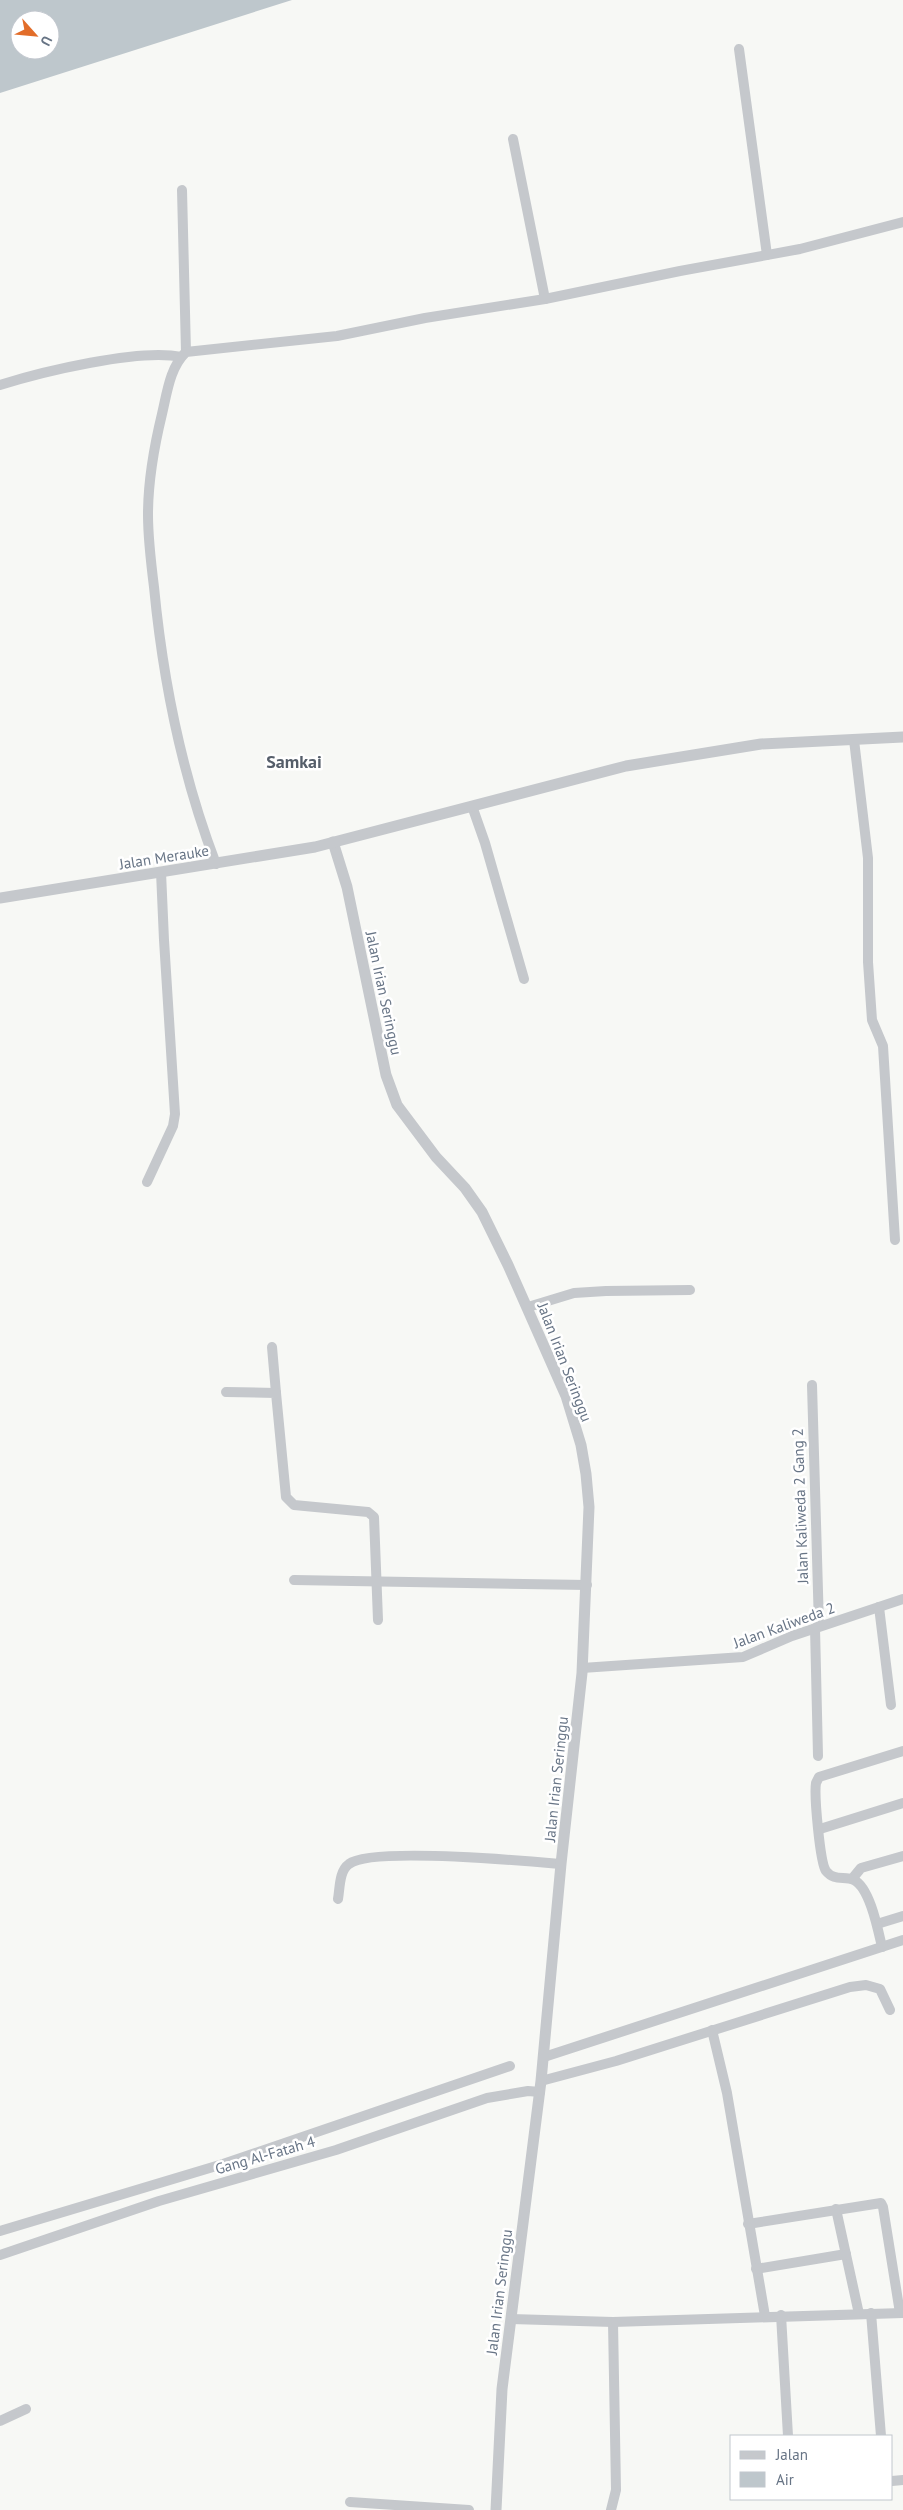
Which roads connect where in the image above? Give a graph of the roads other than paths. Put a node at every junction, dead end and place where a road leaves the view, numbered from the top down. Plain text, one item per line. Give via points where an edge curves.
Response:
1 (739, 49) dead end
2 (513, 139) dead end
3 (182, 190) dead end
4 (903, 222) edge
5 (767, 255) junction
6 (545, 298) junction
7 (184, 354) junction
8 (0, 385) edge
9 (903, 737) edge
10 (854, 740) junction
11 (472, 806) junction
12 (333, 842) junction
13 (216, 864) junction
14 (162, 872) junction
15 (0, 898) edge
16 (524, 979) dead end
17 (147, 1182) dead end
18 (895, 1240) dead end
19 (690, 1290) dead end
20 (528, 1307) junction
21 (272, 1347) dead end
22 (812, 1385) dead end
23 (226, 1392) dead end
24 (276, 1393) junction
25 (294, 1580) dead end
26 (377, 1583) junction
27 (587, 1585) junction
28 (903, 1599) edge
29 (879, 1607) junction
30 (378, 1620) dead end
31 (817, 1627) junction
32 (582, 1668) junction
33 (891, 1705) dead end
34 (903, 1751) edge
35 (818, 1756) dead end
36 (903, 1803) edge
37 (820, 1829) junction
38 (903, 1856) edge
39 (561, 1864) junction
40 (852, 1879) junction
41 (338, 1899) dead end
42 (903, 1916) edge
43 (877, 1924) junction
44 (903, 1940) edge
45 (882, 1946) junction
46 (890, 2010) dead end
47 (712, 2030) junction
48 (510, 2066) dead end
49 (542, 2075) junction
50 (836, 2209) junction
51 (748, 2224) junction
52 (0, 2231) edge
53 (846, 2254) junction
54 (0, 2255) edge
55 (756, 2269) junction
56 (871, 2313) junction
57 (902, 2313) edge
58 (859, 2314) junction
59 (781, 2315) junction
60 (765, 2316) junction
61 (511, 2319) junction
62 (613, 2322) junction
63 (26, 2409) dead end
64 (0, 2421) edge
65 (788, 2435) edge
66 (880, 2435) edge
67 (350, 2502) dead end
68 (469, 2510) edge
69 (496, 2510) edge
70 (611, 2510) edge

1 - 5 street
2 - 6 street
3 - 7 street
4 - 5 street
5 - 6 street
6 - 7 street via 336,336
7 - 8 street via 97,362
7 - 13 street via 167,392 157,434 149,488 148,533 168,694 196,812
9 - 10 street, Jalan Merauke
10 - 11 street, Jalan Merauke via 761,744 626,766
10 - 18 street via 868,858 868,962 872,1020 883,1046
11 - 12 street, Jalan Merauke
11 - 16 street via 486,843
12 - 13 street, Jalan Merauke
12 - 20 street, Jalan Irian Seringgu via 347,887 386,1075 397,1105 482,1212
13 - 14 street, Jalan Merauke
14 - 15 street, Jalan Merauke
14 - 17 street via 176,1114
19 - 20 street via 592,1292 559,1296
20 - 27 street, Jalan Irian Seringgu via 566,1396 581,1445 589,1507
21 - 24 street
22 - 31 street, Jalan Kaliweda 2 Gang 2
23 - 24 street
24 - 26 street via 286,1497 294,1505 368,1512 374,1516
25 - 26 street
26 - 27 street
26 - 30 street
27 - 32 street, Jalan Irian Seringgu
28 - 29 street, Jalan Kaliweda 2
29 - 31 street, Jalan Kaliweda 2
29 - 33 street
31 - 32 street, Jalan Kaliweda 2 via 743,1657
31 - 35 street, Jalan Kaliweda 2 Gang 2
32 - 39 street, Jalan Irian Seringgu
34 - 37 street via 819,1777 815,1795
36 - 37 street
37 - 40 street via 824,1867 833,1876
38 - 40 street via 861,1868
39 - 41 street via 426,1855 355,1860 342,1873
39 - 49 street, Jalan Irian Seringgu
40 - 43 street via 860,1885
42 - 43 street
43 - 45 street
44 - 45 street
45 - 49 street
46 - 47 street via 880,1989 866,1985 850,1987
47 - 49 street via 616,2061
47 - 51 street
48 - 52 street via 223,2164
49 - 54 street, Gang Al-Fatah 4 via 528,2091 487,2098 336,2150 159,2201
49 - 61 street, Jalan Irian Seringgu
50 - 51 street
50 - 53 street
50 - 57 street via 881,2203
51 - 55 street
53 - 55 street
53 - 58 street
55 - 60 street
56 - 57 street
56 - 58 street
56 - 66 street
58 - 59 street
59 - 60 street
59 - 65 street
60 - 62 street
61 - 62 street
61 - 69 street, Jalan Irian Seringgu via 502,2389
62 - 70 street via 616,2490
63 - 64 street
67 - 68 street

